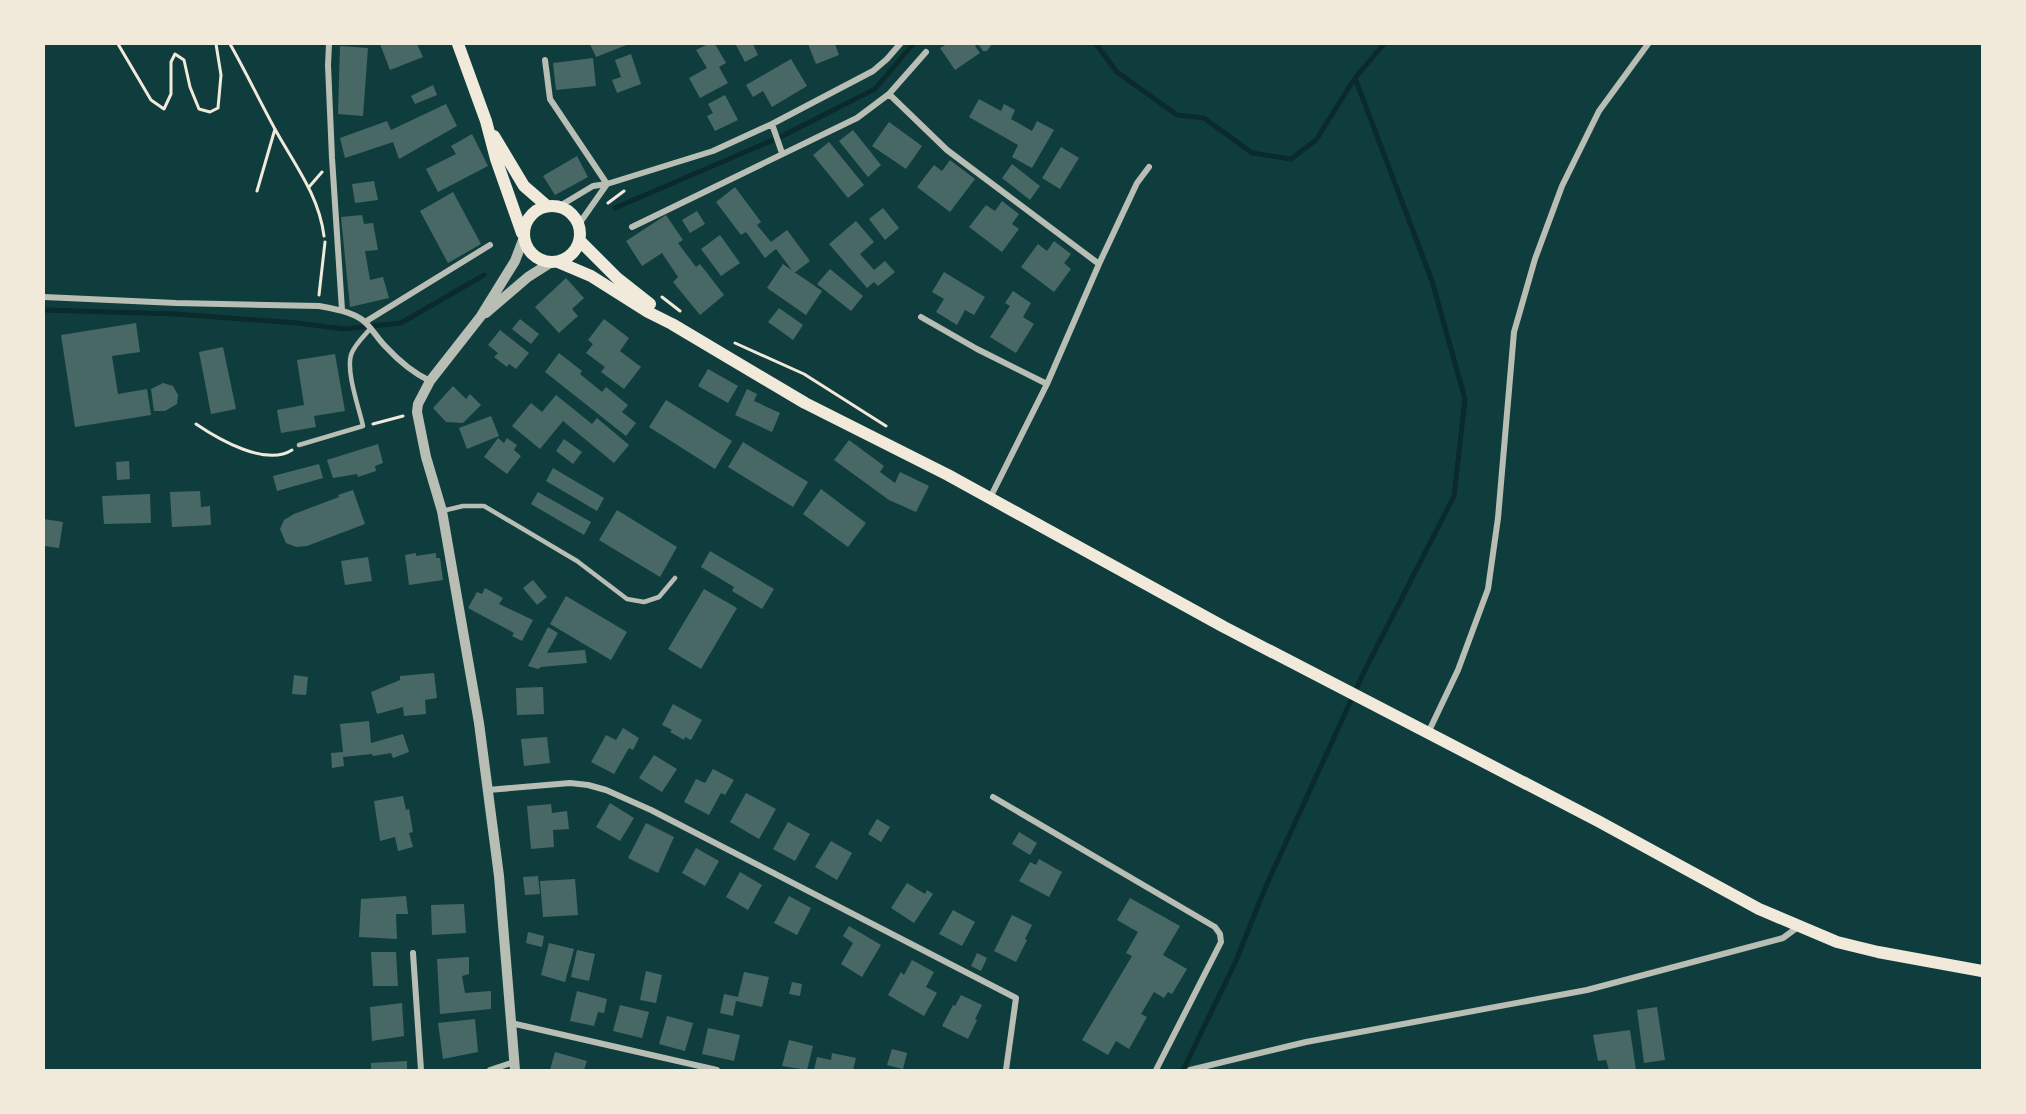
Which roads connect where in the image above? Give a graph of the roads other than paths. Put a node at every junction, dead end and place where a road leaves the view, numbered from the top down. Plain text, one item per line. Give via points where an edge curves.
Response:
1 (329, 44) edge
2 (458, 44) edge
3 (900, 44) edge
4 (1648, 44) edge
5 (926, 52) dead end
6 (546, 60) dead end
7 (889, 94) junction
8 (486, 121) junction
9 (773, 127) junction
10 (781, 151) junction
11 (1149, 167) dead end
12 (607, 184) junction
13 (553, 206) junction
14 (579, 224) junction
15 (632, 227) dead end
16 (523, 236) junction
17 (580, 241) junction
18 (490, 245) dead end
19 (554, 263) junction
20 (1099, 264) junction
21 (44, 297) edge
22 (342, 310) junction
23 (481, 316) junction
24 (921, 317) dead end
25 (365, 322) junction
26 (672, 324) junction
27 (371, 328) junction
28 (430, 381) junction
29 (1047, 384) junction
30 (298, 445) road end
31 (990, 498) junction
32 (442, 511) junction
33 (675, 578) dead end
34 (1428, 734) junction
35 (488, 790) junction
36 (993, 797) dead end
37 (1798, 927) junction
38 (413, 953) dead end
39 (1983, 971) edge
40 (511, 1023) junction
41 (515, 1066) edge
42 (1192, 1070) edge
43 (421, 1071) edge
44 (490, 1071) edge
45 (717, 1071) edge
46 (1006, 1071) edge
47 (1156, 1071) edge

1 - 22 street
2 - 8 main road
3 - 9 street via 873,71
4 - 34 street via 1599,111 1562,186 1534,259 1514,332 1488,589 1458,670
5 - 7 street
6 - 12 street via 550,99
7 - 10 street via 857,118
7 - 20 street via 947,150
8 - 13 main road via 524,186
8 - 16 main road
9 - 10 street
9 - 12 street via 713,151
10 - 15 street
11 - 20 street via 1137,183
12 - 13 street via 593,186
12 - 14 street
13 - 14 main road via 573,215
13 - 16 main road via 538,208 531,214
14 - 17 main road
16 - 19 main road via 532,254
16 - 23 street via 514,261
17 - 19 main road via 572,255
17 - 26 main road
18 - 25 street
19 - 23 street via 528,277
19 - 26 main road via 591,276
20 - 29 street
21 - 22 street
22 - 25 street
23 - 28 street
24 - 29 street
25 - 27 street
26 - 31 main road via 805,403
27 - 28 street via 416,375
27 - 30 lane via 350,357 363,426
28 - 32 street via 417,412
29 - 31 street
31 - 34 main road
32 - 33 lane via 484,506 577,561 627,599 644,603 659,597
32 - 35 street
34 - 37 main road
35 - 40 street
35 - 46 street via 570,783 606,790 1016,998
36 - 47 street via 1215,927 1220,934 1221,942
37 - 39 main road via 1857,947
37 - 42 street via 1783,938 1587,990 1306,1042
38 - 43 street
40 - 41 street
40 - 45 street
41 - 44 street

